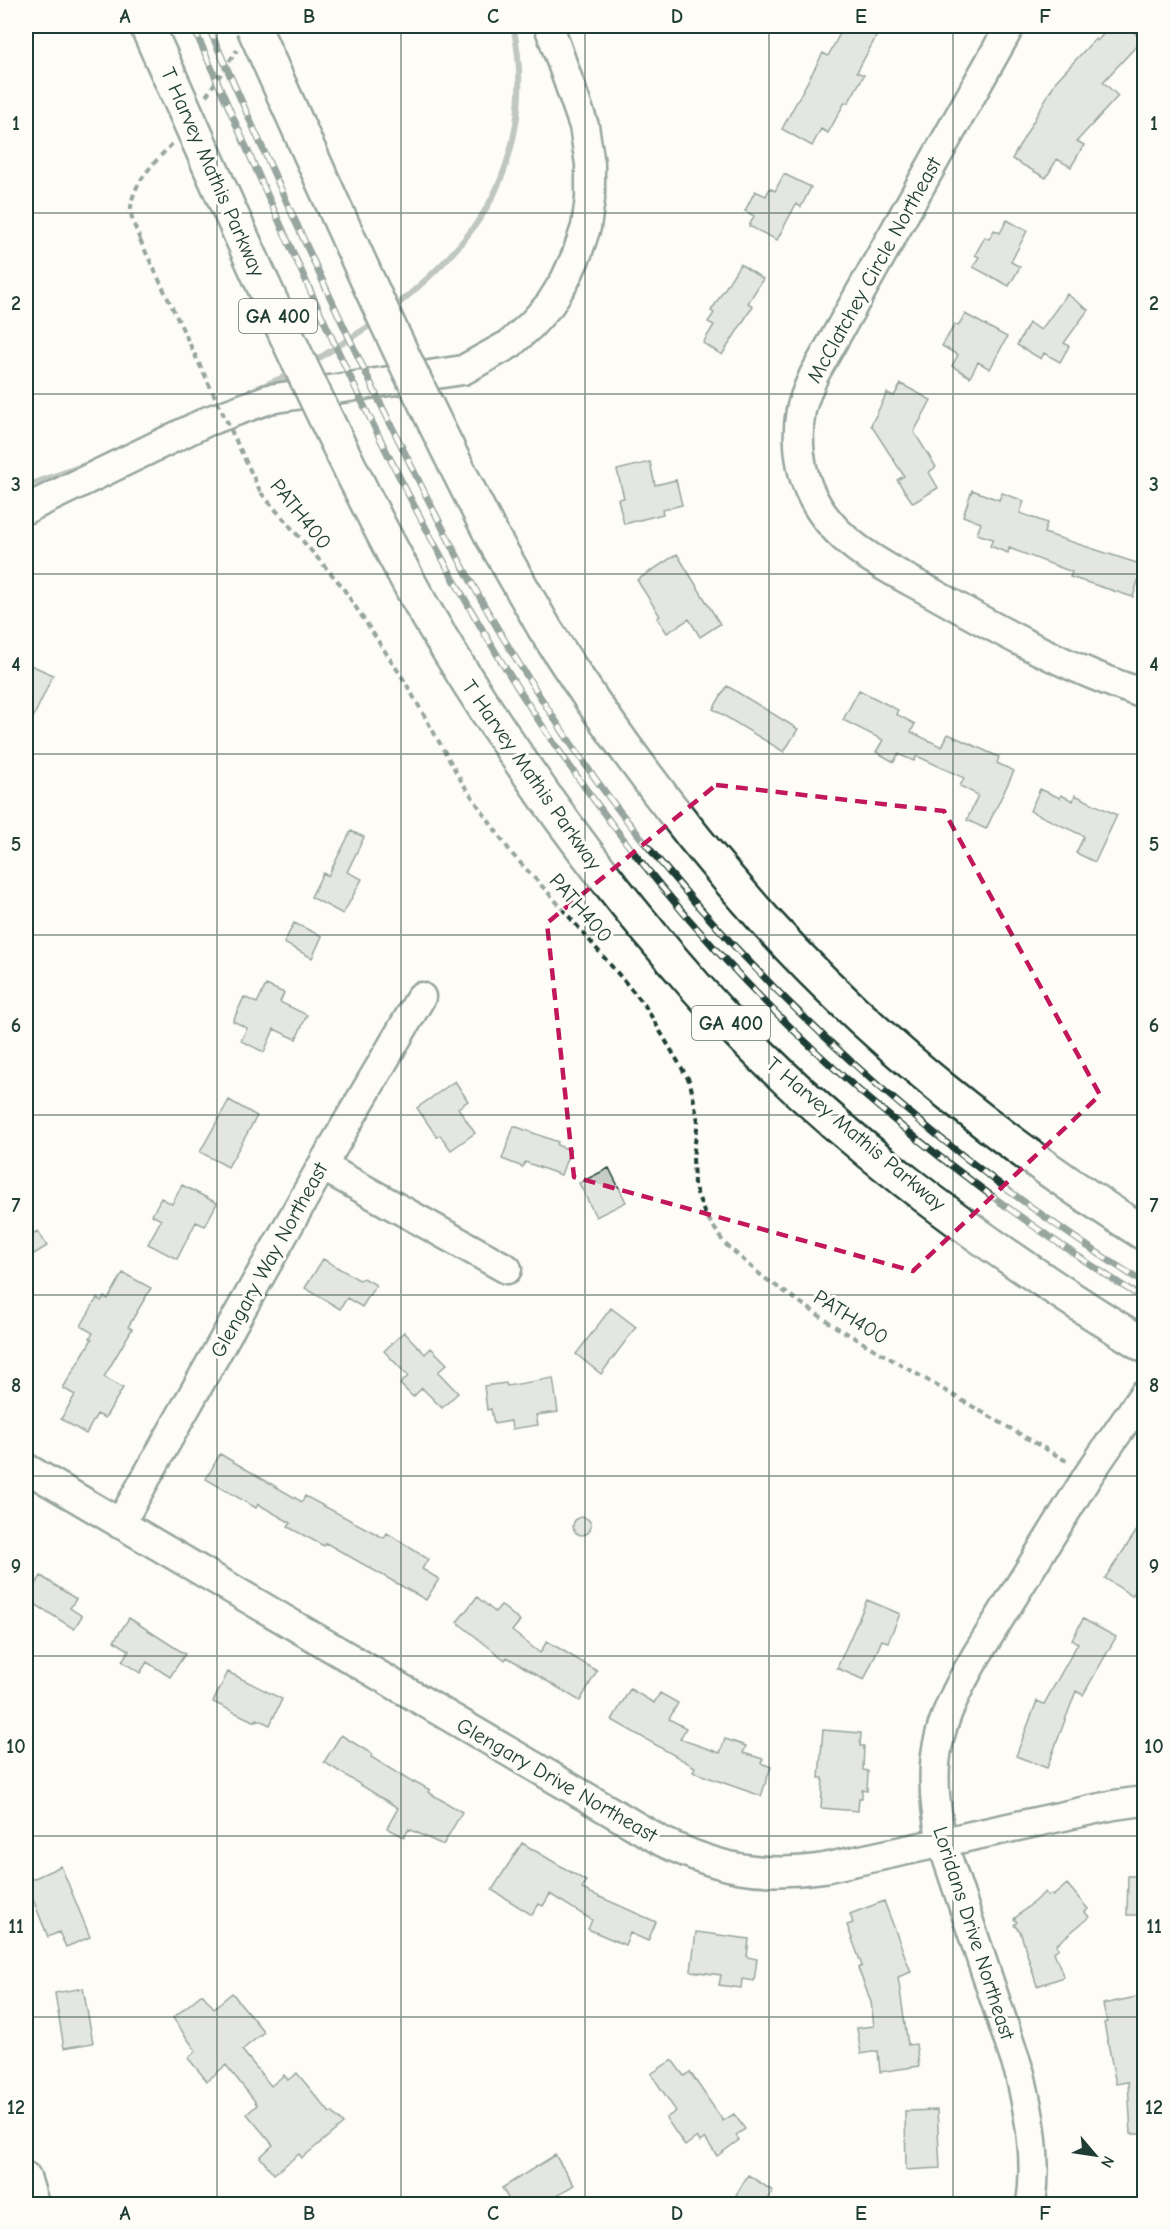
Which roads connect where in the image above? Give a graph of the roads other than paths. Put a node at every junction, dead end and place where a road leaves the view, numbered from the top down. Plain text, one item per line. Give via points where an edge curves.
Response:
1 (147, 26) edge
2 (253, 26) edge
3 (549, 26) edge
4 (1010, 26) edge
5 (26, 509) edge
6 (1144, 694) edge
7 (421, 997) dead end
8 (322, 1166) junction
9 (1144, 1233) edge
10 (507, 1269) dead end
11 (1144, 1345) edge
12 (1144, 1394) edge
13 (26, 1468) edge
14 (120, 1524) junction
15 (1144, 1801) edge
16 (942, 1842) junction
17 (26, 2177) edge
18 (34, 2205) edge
19 (1031, 2205) edge

1 - 11 highway, T Harvey Mathis Parkway / GA 400, bridge via 324,419 371,513 464,679 576,842 713,1004 835,1123 997,1250
2 - 9 highway, bridge via 451,458 545,628 645,774 768,923 898,1050 1044,1166
3 - 5 street via 584,126 590,199 578,254 550,303 531,325 510,344 463,370 269,399 208,421
4 - 6 street, McClatchey Circle Northeast via 813,375 801,409 798,439 802,469 812,498 834,529 861,552 1016,641 1098,679
7 - 8 street, Glengary Way Northeast
8 - 10 street
8 - 14 street, Glengary Way Northeast
12 - 16 street, Loridans Drive Northeast via 1089,1474 971,1665 946,1716 936,1749 933,1780
13 - 14 street, Glengary Drive Northeast
14 - 16 street, Glengary Drive Northeast via 661,1841 696,1857 740,1870 792,1872
15 - 16 street, Glengary Drive Northeast via 1114,1804
16 - 19 street, Loridans Drive Northeast via 1020,2074 1033,2151
17 - 18 street

